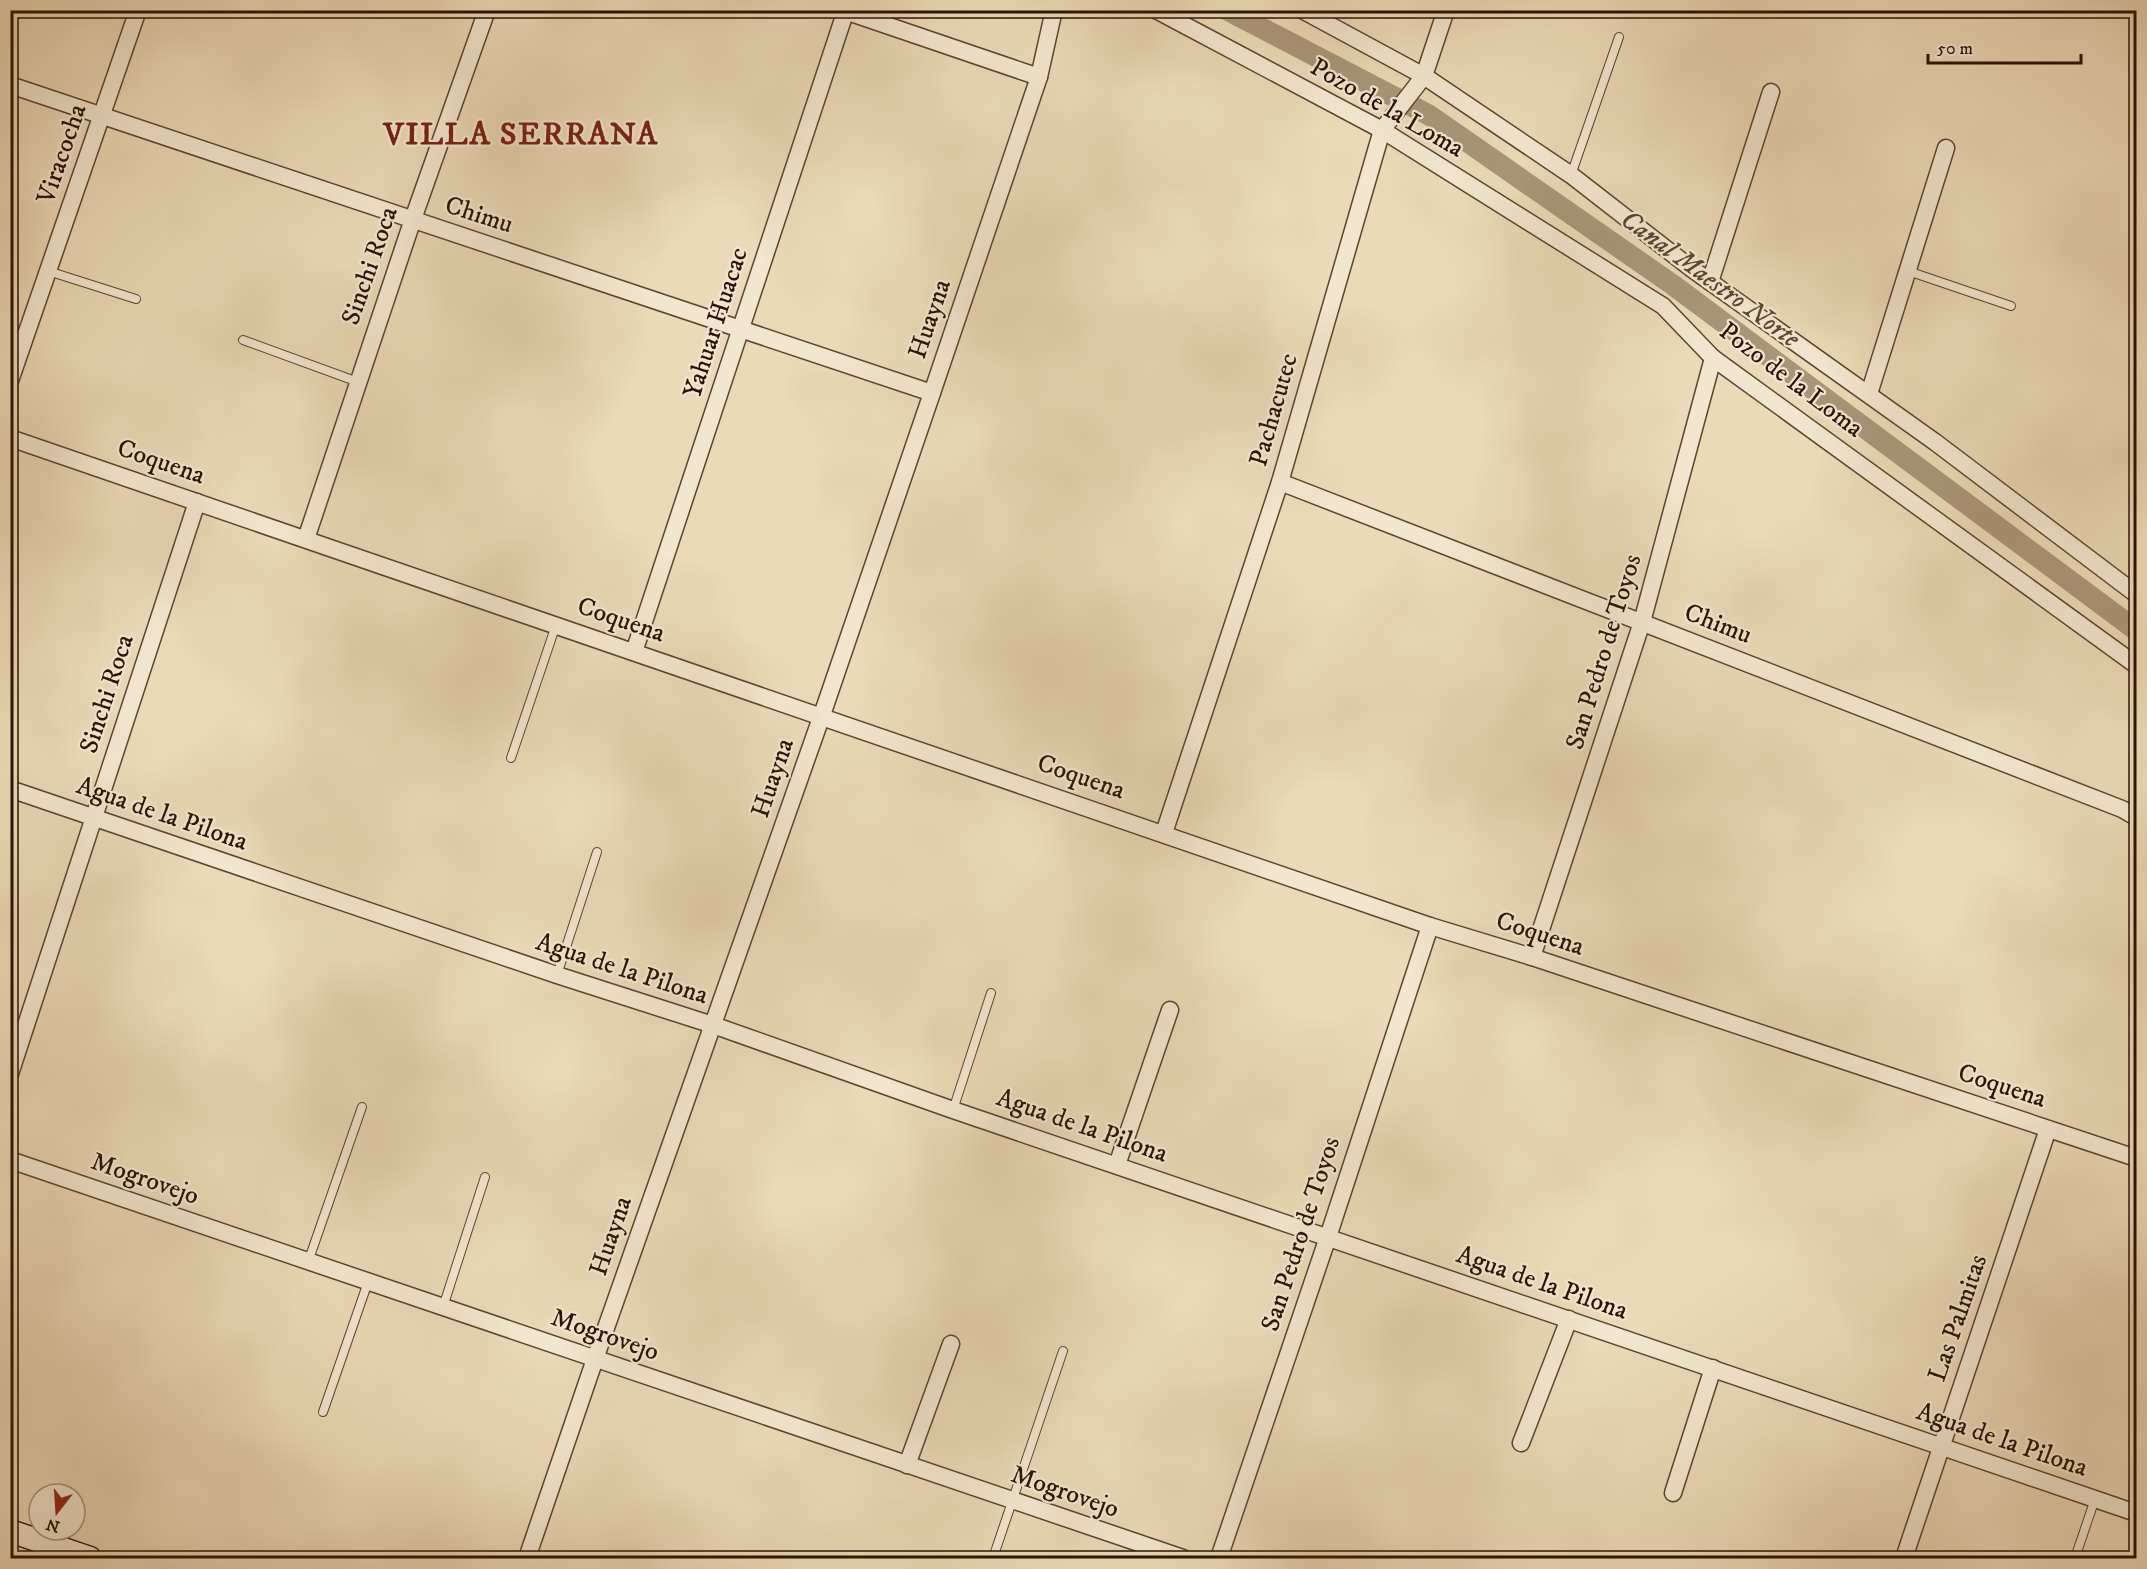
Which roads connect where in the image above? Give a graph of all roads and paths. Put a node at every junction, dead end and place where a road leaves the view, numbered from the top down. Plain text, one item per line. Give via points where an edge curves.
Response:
1 (138, 10) edge
2 (487, 10) edge
3 (1054, 10) edge
4 (1156, 10) edge
5 (1302, 10) edge
6 (1446, 10) edge
7 (844, 11) edge
8 (1619, 37) dead end
9 (1424, 76) junction
10 (1039, 77) junction
11 (10, 85) edge
12 (1771, 92) dead end
13 (103, 116) junction
14 (1382, 130) junction
15 (1946, 148) dead end
16 (1571, 175) junction
17 (412, 219) junction
18 (48, 271) junction
19 (1908, 271) junction
20 (1710, 282) junction
21 (136, 299) dead end
22 (2011, 306) dead end
23 (741, 329) junction
24 (243, 340) dead end
25 (1713, 358) junction
26 (10, 381) edge
27 (358, 382) junction
28 (932, 393) junction
29 (1869, 394) junction
30 (10, 438) edge
31 (1280, 482) junction
32 (197, 502) junction
33 (306, 539) junction
34 (2136, 594) edge
35 (1642, 622) junction
36 (556, 624) junction
37 (634, 652) junction
38 (2136, 664) edge
39 (822, 715) junction
40 (511, 758) dead end
41 (10, 789) edge
42 (2136, 816) edge
43 (94, 818) junction
44 (1164, 833) junction
45 (597, 852) dead end
46 (1430, 926) junction
47 (1532, 957) junction
48 (557, 975) junction
49 (991, 993) dead end
50 (1170, 1010) dead end
51 (713, 1026) junction
52 (10, 1074) edge
53 (362, 1107) dead end
54 (953, 1110) junction
55 (2048, 1129) junction
56 (2136, 1158) edge
57 (10, 1160) edge
58 (1118, 1166) junction
59 (485, 1177) dead end
60 (1328, 1237) junction
61 (308, 1262) junction
62 (368, 1282) junction
63 (442, 1307) junction
64 (1569, 1319) junction
65 (951, 1344) dead end
66 (1063, 1351) dead end
67 (595, 1359) junction
68 (1713, 1368) junction
69 (323, 1412) dead end
70 (1521, 1443) dead end
71 (1942, 1446) junction
72 (907, 1465) junction
73 (1673, 1493) dead end
74 (2096, 1499) junction
75 (1011, 1500) junction
76 (2136, 1513) edge
77 (10, 1531) edge
78 (90, 1558) edge
79 (527, 1558) edge
80 (993, 1558) edge
81 (1184, 1558) edge
82 (1219, 1558) edge
83 (1904, 1558) edge
84 (2075, 1558) edge

1 - 13 street, Viracocha
2 - 17 street, Sinchi Roca
3 - 10 street, Huayna
4 - 14 street, Pozo de la Loma
5 - 9 street, Pozo de la Loma
6 - 9 street, Pachacutec
7 - 10 street
7 - 23 street, Yahuar Huacac
8 - 16 lane
9 - 14 street, Pachacutec
9 - 16 street, Pozo de la Loma
10 - 28 street, Huayna
11 - 13 street, Chimu
12 - 20 street
13 - 17 street, Chimu
13 - 18 street, Viracocha
14 - 25 street, Pozo de la Loma via 1662,306
14 - 31 street, Pachacutec
15 - 19 street
16 - 20 street, Pozo de la Loma
17 - 23 street, Chimu
17 - 27 street, Sinchi Roca
18 - 21 lane
18 - 26 street, Viracocha
19 - 22 lane
19 - 29 street
20 - 29 street, Pozo de la Loma
23 - 28 street, Chimu
23 - 37 street, Yahuar Huacac
24 - 27 lane
25 - 35 street, San Pedro de Toyos
25 - 38 street, Pozo de la Loma
27 - 33 street, Sinchi Roca
28 - 39 street, Huayna
29 - 34 street, Pozo de la Loma
30 - 32 street, Coquena
31 - 35 street, Chimu
31 - 44 street, Pachacutec
32 - 33 street, Coquena
32 - 43 street, Sinchi Roca
33 - 36 street, Coquena
35 - 42 street, Chimu
35 - 47 street, San Pedro de Toyos
36 - 37 street, Coquena
36 - 40 lane
37 - 39 street, Coquena
39 - 44 street, Coquena
39 - 51 street, Huayna
41 - 43 street, Agua de la Pilona
43 - 48 street, Agua de la Pilona
43 - 52 street, Sinchi Roca
44 - 46 street, Coquena
45 - 48 lane
46 - 47 street, Coquena
46 - 60 street, San Pedro de Toyos
47 - 55 street, Coquena
48 - 51 street, Agua de la Pilona
49 - 54 lane
50 - 58 street
51 - 54 street, Agua de la Pilona
51 - 67 street, Huayna
53 - 61 lane
54 - 58 street, Agua de la Pilona
55 - 56 street, Coquena
55 - 71 street, Las Palmitas
57 - 61 street, Mogrovejo
58 - 60 street, Agua de la Pilona
59 - 63 lane
60 - 64 street, Agua de la Pilona
60 - 82 street, San Pedro de Toyos
61 - 62 street, Mogrovejo
62 - 63 street, Mogrovejo
62 - 69 lane
63 - 67 street, Mogrovejo
64 - 68 street, Agua de la Pilona
64 - 70 street
65 - 72 street
66 - 75 lane
67 - 72 street, Mogrovejo
67 - 79 street, Huayna
68 - 71 street, Agua de la Pilona
68 - 73 street
71 - 74 street, Agua de la Pilona
71 - 83 street, Las Palmitas
72 - 75 street, Mogrovejo
74 - 76 street, Agua de la Pilona
74 - 84 lane
75 - 80 lane
75 - 81 street, Mogrovejo
77 - 78 main road

